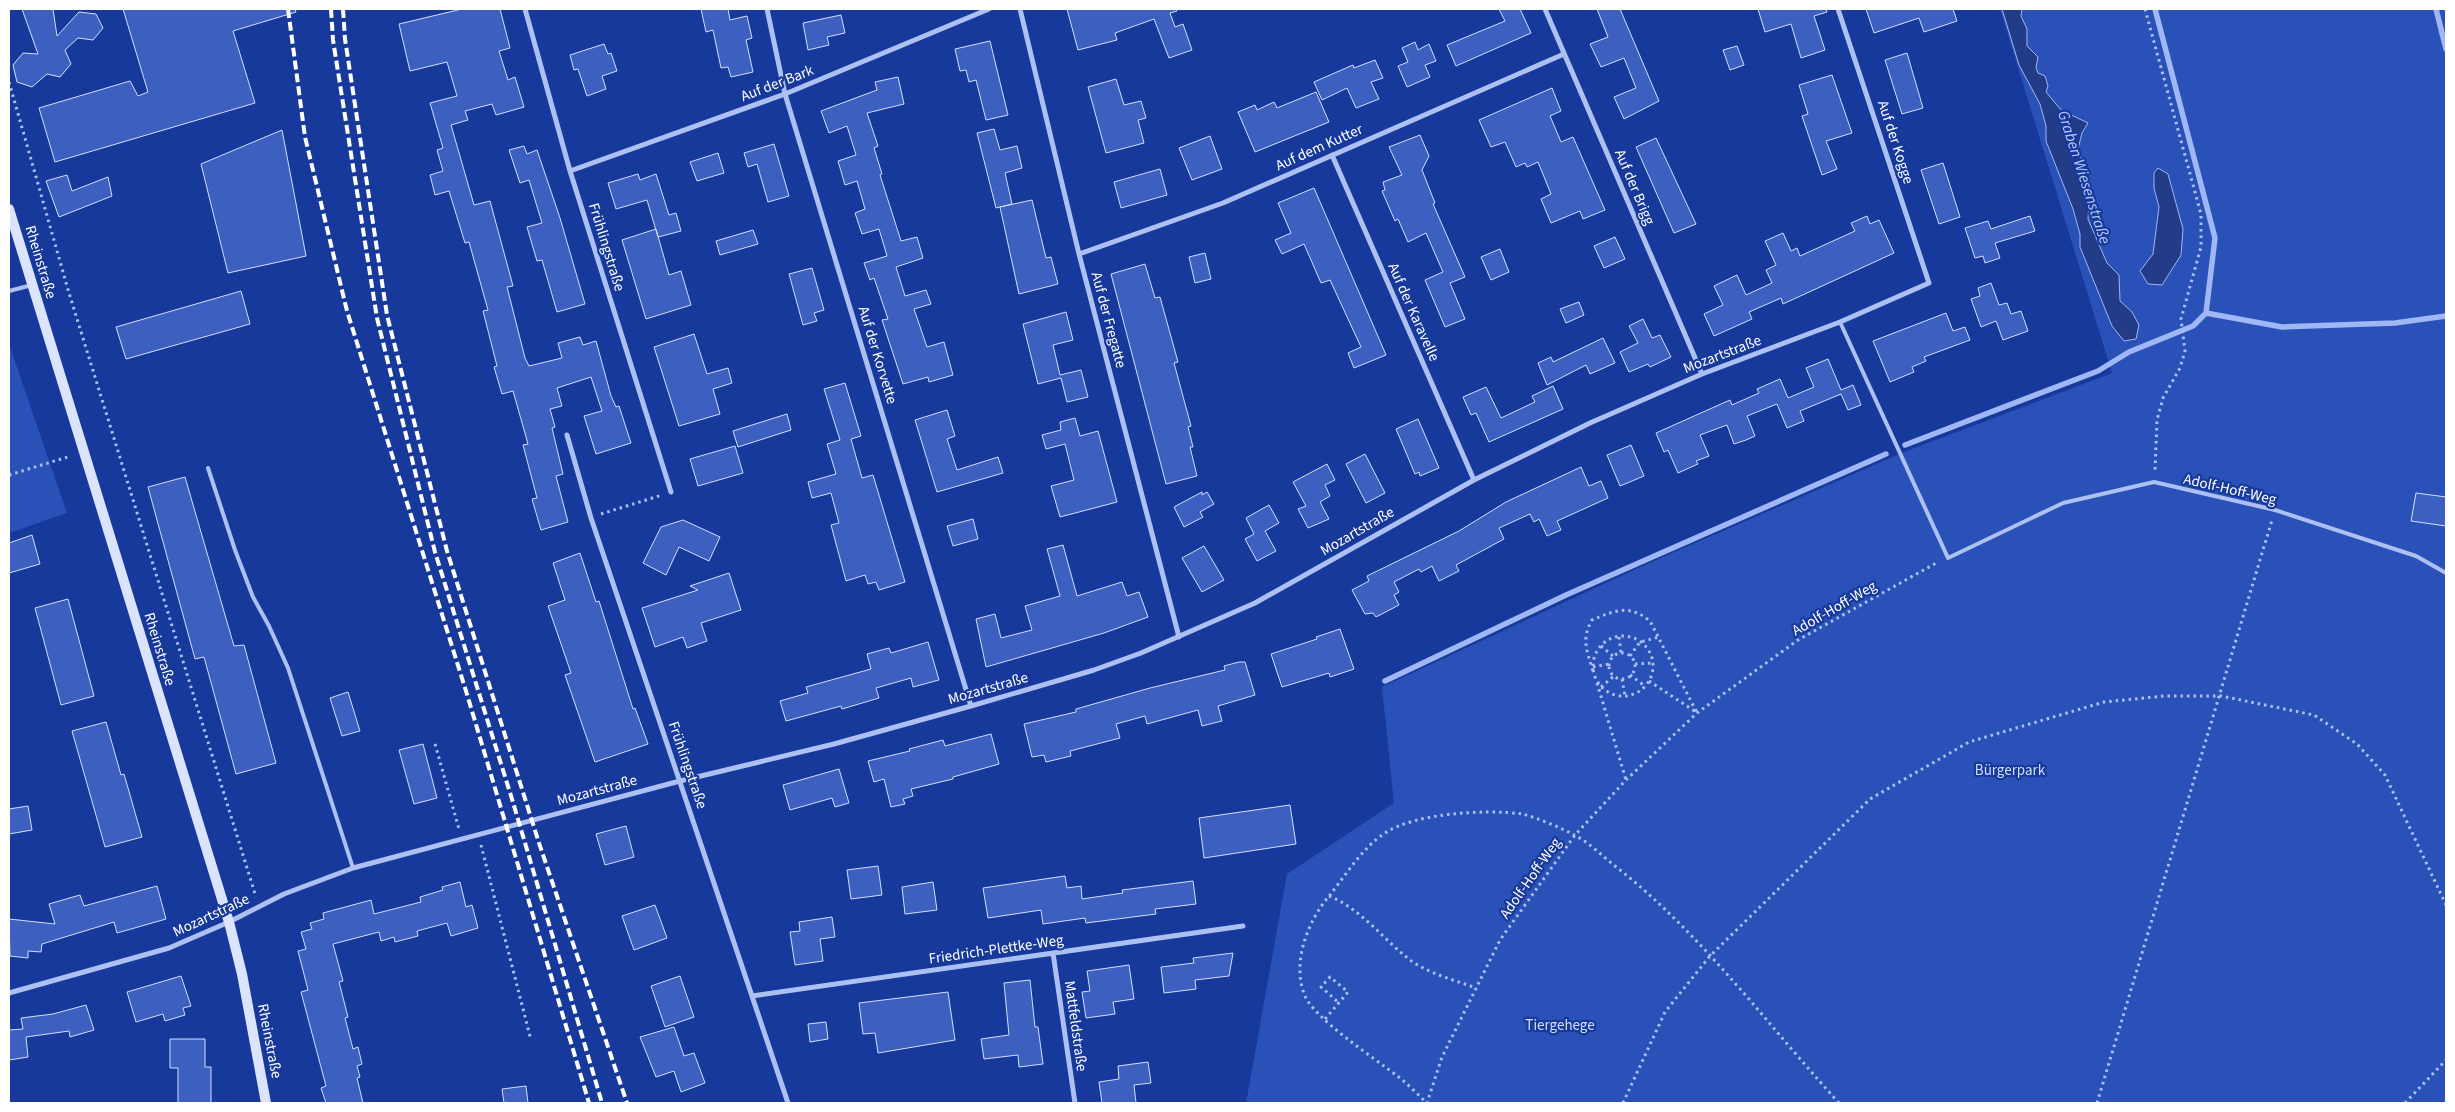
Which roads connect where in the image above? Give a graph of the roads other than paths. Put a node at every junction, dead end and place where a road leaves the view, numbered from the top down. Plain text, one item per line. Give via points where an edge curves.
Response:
1 (525, 9) edge
2 (767, 9) edge
3 (989, 9) edge
4 (1020, 9) edge
5 (1545, 9) edge
6 (1838, 9) edge
7 (1564, 54) junction
8 (785, 94) junction
9 (1332, 155) junction
10 (570, 171) junction
11 (9, 208) edge
12 (1080, 254) junction
13 (1929, 283) joint
14 (32, 285) junction
15 (9, 291) edge
16 (1840, 322) junction
17 (1702, 374) junction
18 (567, 435) dead end
19 (208, 468) dead end
20 (1474, 480) junction
21 (671, 492) road end
22 (2446, 573) edge
23 (1179, 637) junction
24 (972, 706) junction
25 (680, 781) junction
26 (353, 868) junction
27 (229, 922) junction
28 (1243, 926) dead end
29 (1053, 953) junction
30 (9, 993) edge
31 (752, 996) junction
32 (266, 1103) edge
33 (788, 1103) edge
34 (1074, 1103) edge

1 - 10 street, Frühlingstraße
2 - 8 street, Auf der Korvette
3 - 8 street, Auf der Bark
4 - 12 street, Auf der Fregatte
5 - 7 street, Auf der Brigg
6 - 13 street, Auf der Kogge
7 - 9 street, Auf dem Kutter
7 - 17 street, Auf der Brigg
8 - 10 street, Auf der Bark
8 - 24 street, Auf der Korvette
9 - 12 street, Auf dem Kutter via 1223,203
9 - 20 street, Auf der Karavelle
10 - 21 street, Frühlingstraße
11 - 14 main road, Rheinstraße
12 - 23 street, Auf der Fregatte
13 - 16 street, Mozartstraße
14 - 15 lane
14 - 27 main road, Rheinstraße
16 - 17 street, Mozartstraße
16 - 22 lane, Adolf-Hoff-Weg via 1948,558 2063,503 2154,482 2275,510 2416,556
17 - 20 street, Mozartstraße via 1590,423
18 - 25 street, Frühlingstraße via 591,518
19 - 26 lane via 253,597 288,668
20 - 23 street, Mozartstraße via 1255,603
23 - 24 street, Mozartstraße via 1094,670
24 - 25 street, Mozartstraße
25 - 26 street, Mozartstraße
25 - 31 street, Frühlingstraße
26 - 27 street, Mozartstraße via 284,894
27 - 30 street, Mozartstraße via 169,948
27 - 32 main road, Rheinstraße
28 - 29 street, Friedrich-Plettke-Weg
29 - 31 street, Friedrich-Plettke-Weg
29 - 34 street, Mattfeldstraße
31 - 33 street, Frühlingstraße

